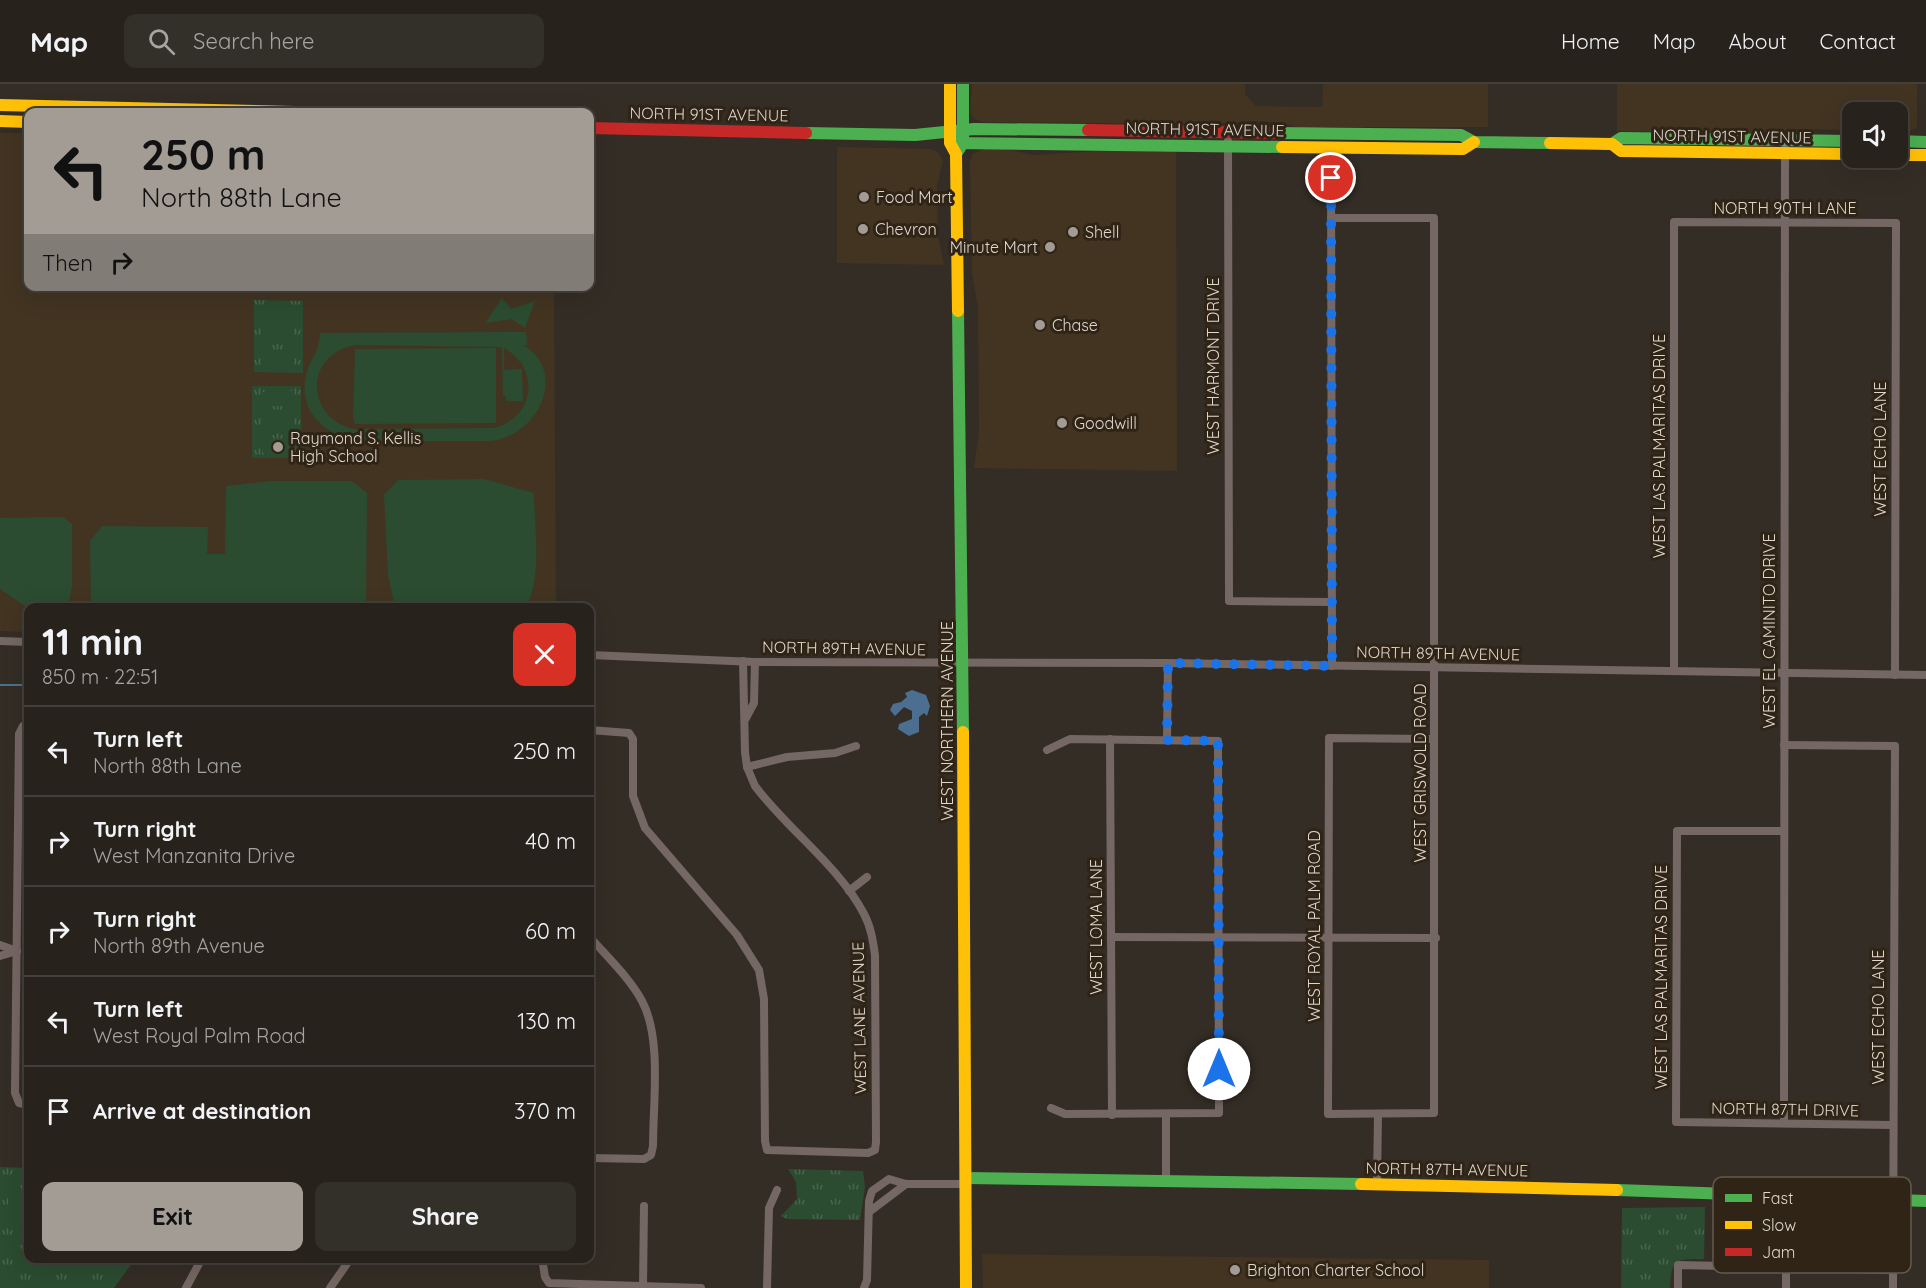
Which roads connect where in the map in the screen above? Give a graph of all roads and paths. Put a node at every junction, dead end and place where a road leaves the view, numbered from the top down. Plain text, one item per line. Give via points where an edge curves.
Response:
1 (950, 84) edge
2 (963, 84) edge
3 (0, 105) edge
4 (41, 106) junction
5 (24, 108) edge
6 (27, 108) edge
7 (102, 108) edge
8 (0, 112) edge
9 (0, 121) edge
10 (24, 122) edge
11 (594, 128) edge
12 (950, 129) junction
13 (963, 129) junction
14 (1165, 130) junction
15 (1228, 132) junction
16 (1398, 134) junction
17 (935, 135) junction
18 (1785, 140) junction
19 (1842, 141) edge
20 (1908, 141) edge
21 (1474, 142) junction
22 (1926, 142) edge
23 (963, 143) junction
24 (1085, 144) junction
25 (1612, 144) junction
26 (1228, 145) junction
27 (1331, 147) junction
28 (953, 148) junction
29 (1785, 154) junction
30 (1842, 154) edge
31 (1908, 155) edge
32 (1926, 155) edge
33 (1330, 218) junction
34 (1674, 222) joint
35 (1785, 223) junction
36 (1896, 223) joint
37 (1332, 602) junction
38 (0, 641) edge
39 (24, 642) edge
40 (594, 655) edge
41 (743, 661) junction
42 (755, 662) junction
43 (963, 662) junction
44 (1168, 663) junction
45 (1332, 666) junction
46 (1434, 667) junction
47 (1674, 670) junction
48 (1784, 672) junction
49 (1895, 675) junction
50 (1926, 675) edge
51 (746, 718) junction
52 (24, 728) edge
53 (594, 730) edge
54 (1110, 739) junction
55 (1433, 739) junction
56 (1167, 740) junction
57 (1784, 745) junction
58 (856, 746) dead end
59 (1047, 750) dead end
60 (747, 767) junction
61 (1784, 831) junction
62 (867, 877) dead end
63 (849, 891) junction
64 (1111, 937) junction
65 (1219, 938) junction
66 (1329, 938) junction
67 (1436, 938) junction
68 (594, 942) edge
69 (0, 945) edge
70 (17, 951) junction
71 (0, 956) edge
72 (24, 1104) edge
73 (1052, 1107) dead end
74 (1166, 1114) junction
75 (1378, 1114) junction
76 (1112, 1115) junction
77 (1676, 1122) joint
78 (1784, 1123) junction
79 (1893, 1125) junction
80 (594, 1158) edge
81 (1893, 1177) edge
82 (967, 1181) junction
83 (1166, 1182) junction
84 (880, 1184) junction
85 (906, 1184) junction
86 (1377, 1185) junction
87 (777, 1190) dead end
88 (1713, 1193) edge
89 (887, 1196) junction
90 (1911, 1201) edge
91 (1926, 1201) edge
92 (644, 1206) dead end
93 (869, 1212) junction
94 (199, 1263) edge
95 (348, 1263) edge
96 (543, 1263) edge
97 (1713, 1266) edge
98 (643, 1287) edge
99 (186, 1288) edge
100 (330, 1288) edge
101 (701, 1288) edge
102 (766, 1288) edge
103 (864, 1288) edge
104 (966, 1288) edge
105 (1678, 1288) edge

1 - 12 main road, WEST NORTHERN AVENUE
2 - 13 main road
3 - 4 main road
4 - 6 main road
4 - 7 main road
5 - 8 main road
9 - 10 main road
11 - 17 main road, NORTH 91ST AVENUE
12 - 13 main road, NORTH 91ST AVENUE
12 - 17 main road, NORTH 91ST AVENUE
12 - 28 main road, WEST NORTHERN AVENUE
13 - 14 main road, NORTH 91ST AVENUE
13 - 23 main road
14 - 15 main road, NORTH 91ST AVENUE
14 - 24 main road via 1137,136 1096,136
15 - 16 main road, NORTH 91ST AVENUE
15 - 26 street, WEST HARMONT DRIVE
16 - 21 main road, NORTH 91ST AVENUE via 1461,135
16 - 27 main road via 1376,140 1342,140
17 - 28 main road, NORTH 91ST AVENUE
18 - 19 main road, NORTH 91ST AVENUE
18 - 25 main road, NORTH 91ST AVENUE via 1621,138
18 - 29 street, WEST EL CAMINITO DRIVE
20 - 22 main road
21 - 25 main road, NORTH 91ST AVENUE
21 - 27 main road, NORTH 91ST AVENUE via 1462,149
23 - 24 main road, NORTH 91ST AVENUE
23 - 28 main road, NORTH 91ST AVENUE
24 - 26 main road, NORTH 91ST AVENUE
25 - 29 main road, NORTH 91ST AVENUE via 1621,151
26 - 27 main road, NORTH 91ST AVENUE
26 - 37 street, WEST HARMONT DRIVE via 1229,601
27 - 33 street
28 - 43 main road, WEST NORTHERN AVENUE
29 - 30 main road, NORTH 91ST AVENUE
29 - 35 street, WEST EL CAMINITO DRIVE
31 - 32 main road
33 - 37 street
33 - 46 street, WEST GRISWOLD ROAD via 1434,218
34 - 35 street, NORTH 90TH LANE
34 - 47 street, WEST LAS PALMARITAS DRIVE
35 - 36 street, NORTH 90TH LANE
35 - 48 street, WEST EL CAMINITO DRIVE
36 - 49 street, WEST ECHO LANE
37 - 45 street
38 - 39 street
40 - 41 street, NORTH 89TH AVENUE
41 - 42 street, NORTH 89TH AVENUE
41 - 51 street, WEST LANE AVENUE via 742,706
42 - 43 street, NORTH 89TH AVENUE
42 - 51 street, WEST LANE AVENUE via 754,703
43 - 44 street, NORTH 89TH AVENUE
43 - 82 main road, WEST NORTHERN AVENUE
44 - 45 street, NORTH 89TH AVENUE
44 - 56 street
45 - 46 street, NORTH 89TH AVENUE
46 - 47 street, NORTH 89TH AVENUE
46 - 55 street, WEST GRISWOLD ROAD
47 - 48 street, NORTH 89TH AVENUE
48 - 49 street, NORTH 89TH AVENUE
48 - 57 street, WEST EL CAMINITO DRIVE
49 - 50 street, NORTH 89TH AVENUE
51 - 60 street, WEST LANE AVENUE
52 - 70 street via 19,734
53 - 63 street, WEST LANE AVENUE via 629,733 633,739 633,796 645,828 737,935 759,970 764,999 767,1150 874,1150 875,955 872,933
54 - 56 street
54 - 59 street via 1070,739
54 - 64 street, WEST LOMA LANE
55 - 66 street, WEST ROYAL PALM ROAD via 1329,738
55 - 67 street, WEST GRISWOLD ROAD
56 - 65 street via 1218,741
57 - 61 street, WEST EL CAMINITO DRIVE
57 - 79 street, WEST ECHO LANE via 1895,746
58 - 60 street via 836,753 788,757
60 - 63 street, WEST LANE AVENUE via 765,799
61 - 77 street, WEST LAS PALMARITAS DRIVE via 1677,831
61 - 78 street, WEST EL CAMINITO DRIVE
62 - 63 street
64 - 65 street
64 - 76 street, WEST LOMA LANE
65 - 66 street
65 - 74 street via 1219,1113
66 - 67 street
66 - 75 street, WEST ROYAL PALM ROAD via 1328,1114
67 - 75 street, WEST GRISWOLD ROAD via 1434,1113
68 - 80 street via 633,986 650,1021 653,1042 651,1155 644,1159
69 - 70 street
70 - 71 street
70 - 72 street via 15,1093 19,1103
73 - 76 street via 1065,1114
74 - 76 street
74 - 83 street
75 - 86 street
77 - 78 street, NORTH 87TH DRIVE
78 - 79 street, NORTH 87TH DRIVE
79 - 81 street, WEST ECHO LANE
82 - 83 main road, NORTH 87TH AVENUE
82 - 85 street, NORTH 87TH AVENUE
82 - 104 main road, WEST NORTHERN AVENUE
83 - 86 main road, NORTH 87TH AVENUE
84 - 85 street, NORTH 87TH AVENUE via 889,1179
84 - 89 street
84 - 93 street via 872,1191
85 - 89 street via 898,1193
86 - 88 main road, NORTH 87TH AVENUE
87 - 102 street via 769,1208
89 - 93 street
90 - 91 main road, NORTH 87TH AVENUE
92 - 98 street
93 - 103 street
94 - 99 street
95 - 100 street
96 - 98 street via 549,1283
97 - 105 street via 1678,1265
98 - 101 street

